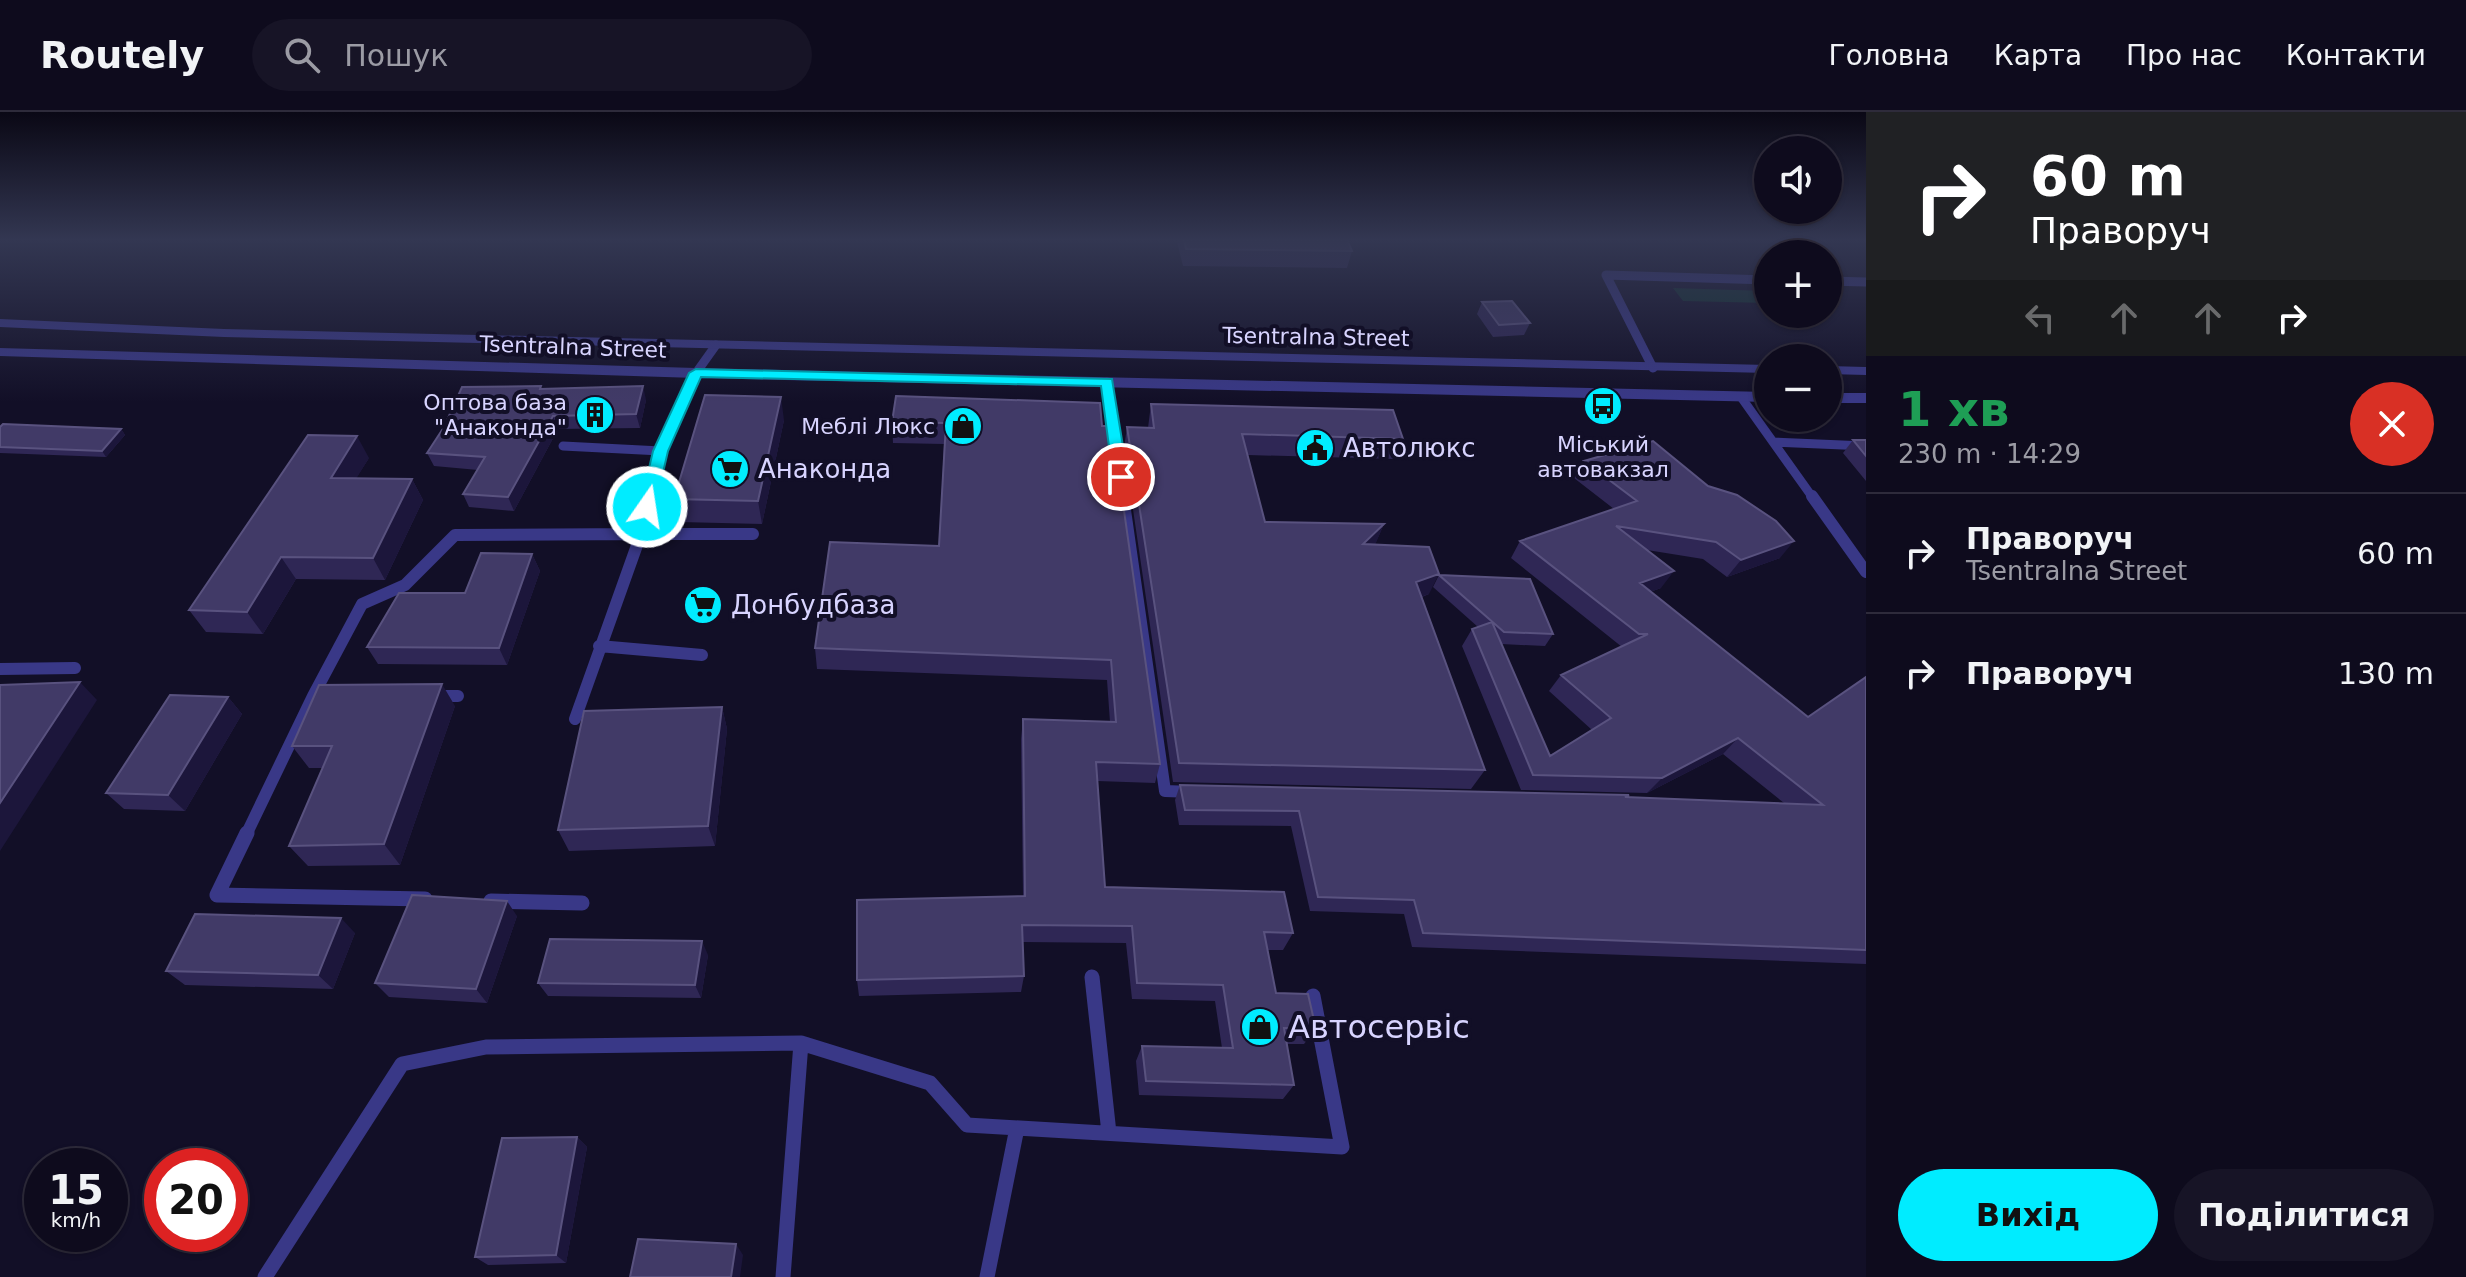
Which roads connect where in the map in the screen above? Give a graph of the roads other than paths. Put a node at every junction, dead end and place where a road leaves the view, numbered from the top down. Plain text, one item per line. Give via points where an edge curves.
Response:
1 (1615, 293) edge
2 (0, 323) edge
3 (716, 345) junction
4 (0, 352) edge
5 (1653, 368) junction
6 (1754, 369) edge
7 (1842, 370) edge
8 (1866, 371) edge
9 (696, 373) junction
10 (1107, 382) junction
11 (1741, 397) junction
12 (1754, 397) edge
13 (1842, 398) edge
14 (1866, 398) edge
15 (1773, 442) junction
16 (563, 446) dead end
17 (1866, 446) edge
18 (661, 451) junction
19 (641, 534) junction
20 (753, 534) dead end
21 (1866, 572) edge
22 (599, 646) junction
23 (702, 655) dead end
24 (75, 668) dead end
25 (0, 669) edge
26 (313, 696) junction
27 (342, 696) edge
28 (414, 696) edge
29 (458, 696) dead end
30 (575, 719) dead end
31 (1213, 792) edge
32 (439, 900) edge
33 (471, 900) edge
34 (582, 903) dead end
35 (1092, 977) dead end
36 (1313, 996) dead end
37 (801, 1043) junction
38 (1017, 1128) junction
39 (1109, 1133) junction
40 (265, 1277) edge
41 (783, 1277) edge
42 (987, 1277) edge

1 - 5 lane
2 - 3 street, Tsentralna Street
3 - 5 street, Tsentralna Street
3 - 9 lane
4 - 9 street, Tsentralna Street
5 - 6 street, Tsentralna Street
7 - 8 street
9 - 10 street, Tsentralna Street
9 - 18 lane
10 - 11 street, Tsentralna Street
10 - 31 lane via 1165,791
11 - 12 street, Tsentralna Street
11 - 15 lane
13 - 14 street
15 - 17 lane
15 - 21 lane
16 - 18 lane
18 - 19 lane
19 - 20 lane
19 - 22 lane
19 - 26 lane via 455,535 405,585 362,604
22 - 23 lane
22 - 30 lane
24 - 25 lane
26 - 27 lane
26 - 32 lane via 217,895
28 - 29 lane
33 - 34 lane
35 - 39 lane
36 - 39 lane via 1342,1147
37 - 38 lane via 930,1083 967,1125
37 - 40 lane via 486,1047 402,1064
37 - 41 lane
38 - 39 lane
38 - 42 lane

